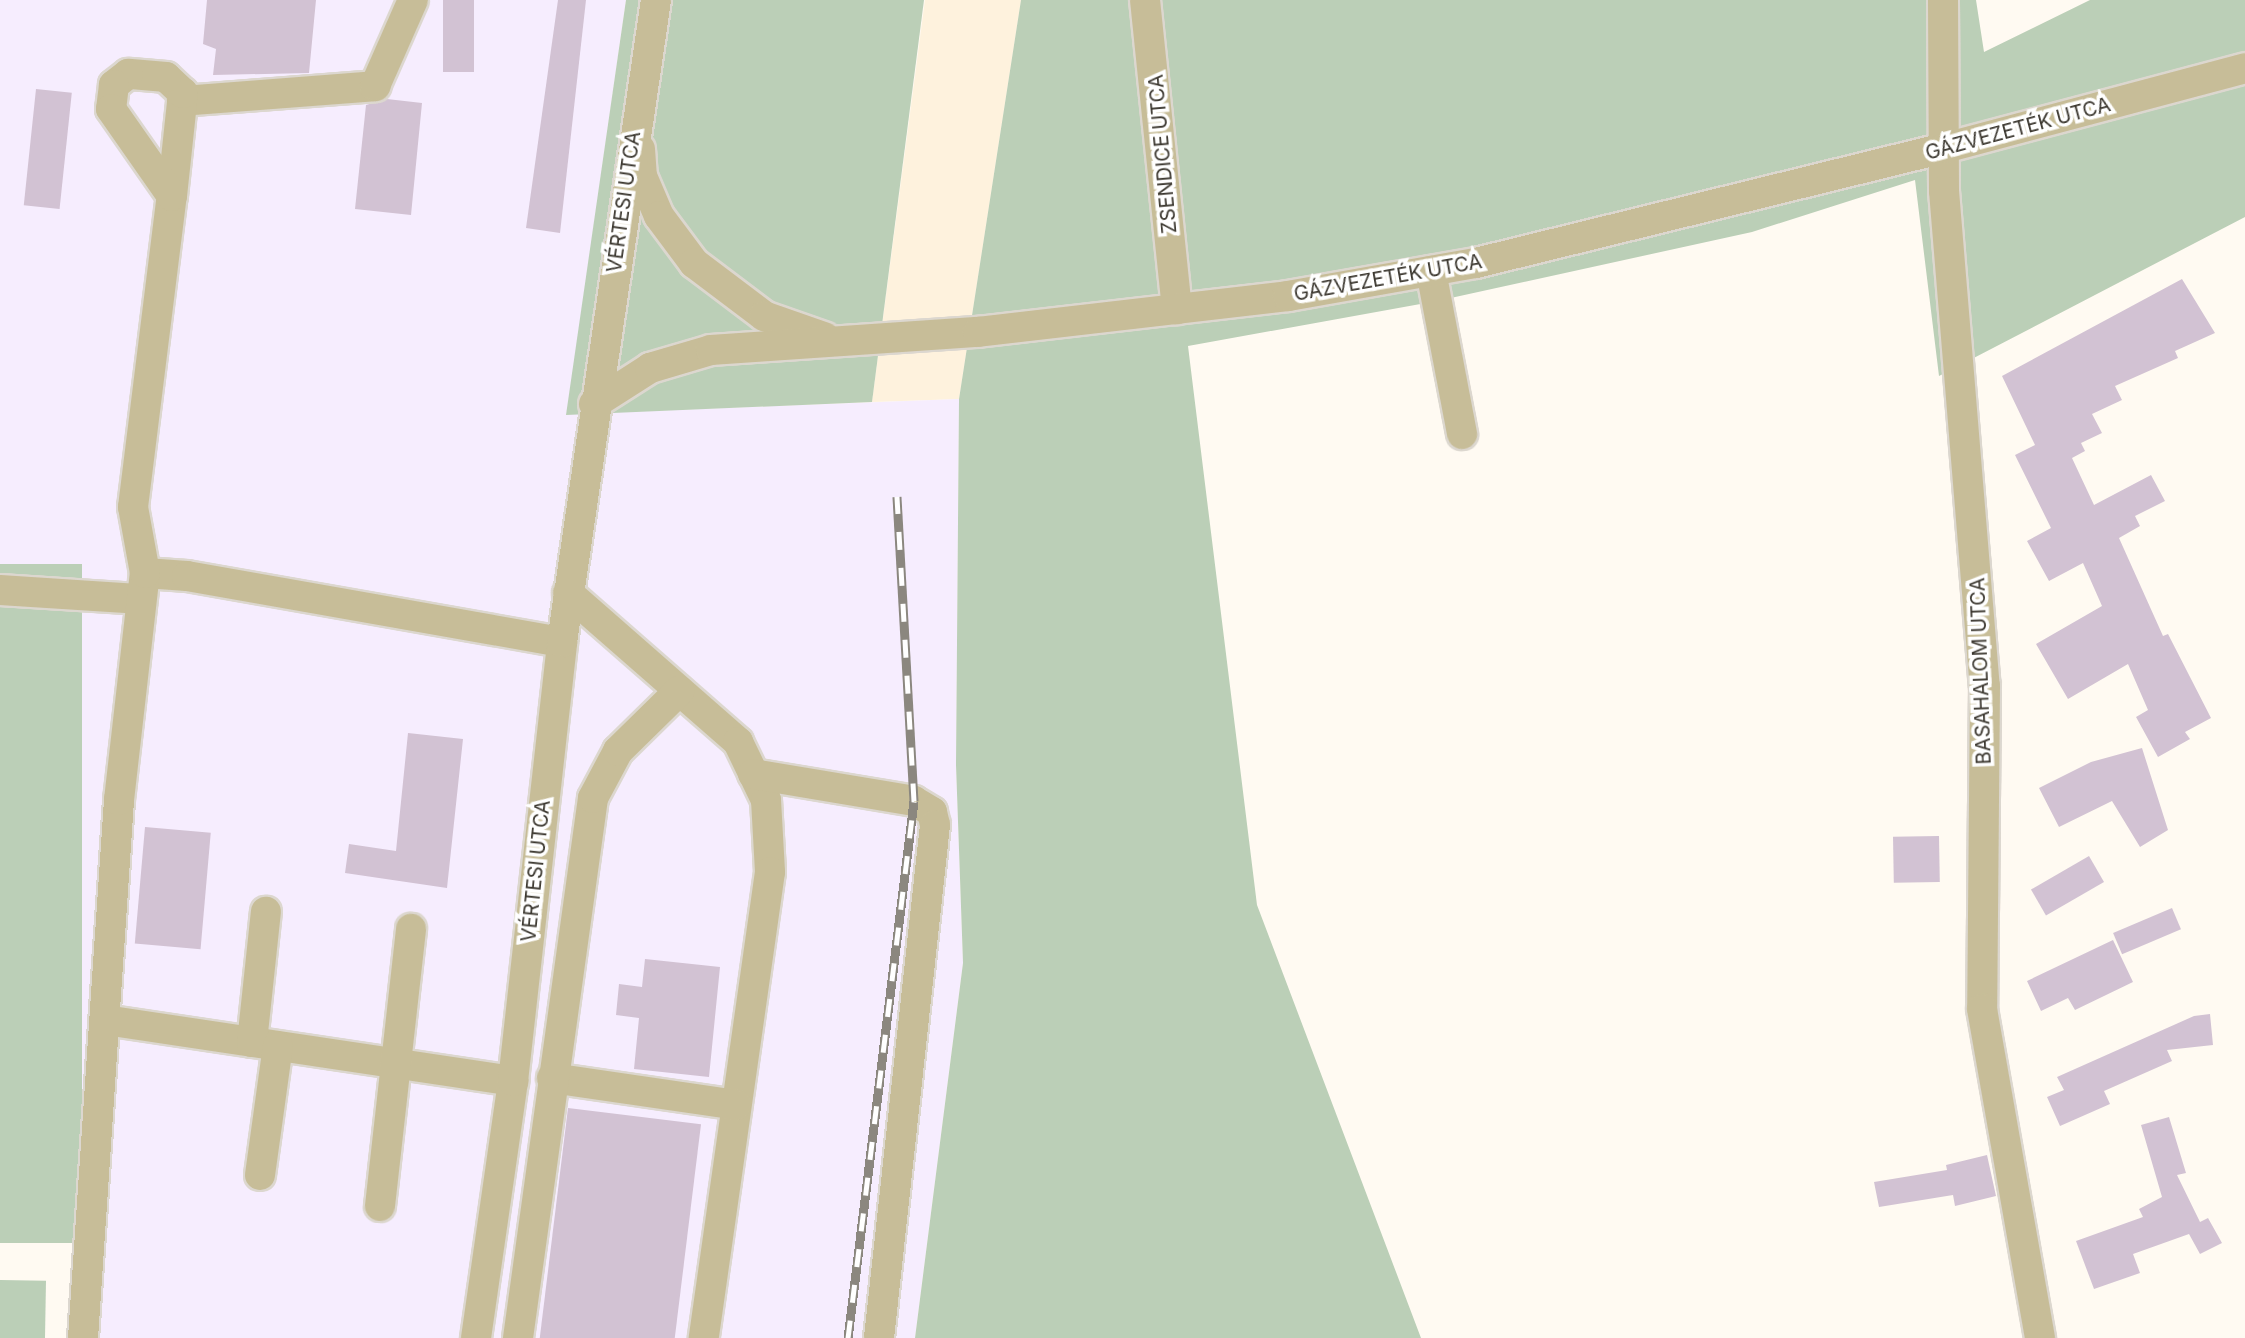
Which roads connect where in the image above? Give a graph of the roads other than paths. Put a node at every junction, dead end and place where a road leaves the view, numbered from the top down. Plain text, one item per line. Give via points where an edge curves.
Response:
1 (413, 0) edge
2 (656, 0) edge
3 (1145, 0) edge
4 (1943, 0) edge
5 (2245, 68) edge
6 (182, 101) junction
7 (637, 115) junction
8 (1945, 148) junction
9 (172, 196) junction
10 (1431, 271) junction
11 (1177, 309) junction
12 (834, 340) junction
13 (594, 404) junction
14 (1462, 434) dead end
15 (141, 586) junction
16 (0, 590) edge
17 (568, 593) junction
18 (562, 642) junction
19 (679, 691) junction
20 (753, 774) junction
21 (266, 912) dead end
22 (411, 929) dead end
23 (105, 1020) junction
24 (265, 1044) junction
25 (396, 1063) junction
26 (552, 1078) junction
27 (513, 1081) junction
28 (736, 1105) junction
29 (260, 1175) dead end
30 (380, 1206) dead end
31 (83, 1338) edge
32 (476, 1338) edge
33 (518, 1338) edge
34 (704, 1338) edge
35 (879, 1338) edge
36 (2040, 1338) edge

1 - 6 street via 375,86
2 - 7 street, VÉRTESI UTCA
3 - 11 street, ZSENDICE UTCA
4 - 8 street, BASAHALOM UTCA
5 - 8 street, GÁZVEZETÉK UTCA
6 - 9 street
6 - 9 street via 178,83 147,73 128,74 109,97 111,109
7 - 12 street, GÁZVEZETÉK UTCA via 642,176 659,216 694,263 764,316
7 - 13 street, VÉRTESI UTCA
8 - 10 street, GÁZVEZETÉK UTCA
8 - 36 street, BASAHALOM UTCA via 1985,686 1982,1009
9 - 15 street via 133,507
10 - 11 street, GÁZVEZETÉK UTCA
10 - 14 street
11 - 12 street, GÁZVEZETÉK UTCA via 978,332
12 - 13 street via 711,350 650,368
13 - 17 street, VÉRTESI UTCA
15 - 16 street
15 - 18 street via 187,576
15 - 23 street
17 - 18 street, VÉRTESI UTCA
17 - 19 street
18 - 27 street, VÉRTESI UTCA
19 - 20 street via 738,742
19 - 26 street via 618,751 593,798
20 - 28 street via 766,800 770,872
20 - 35 street via 914,801 932,812 935,825
21 - 24 street
22 - 25 street
23 - 24 street
23 - 31 street
24 - 25 street
24 - 29 street
25 - 27 street
25 - 30 street
26 - 28 street
26 - 33 street
27 - 32 street, VÉRTESI UTCA
28 - 34 street

